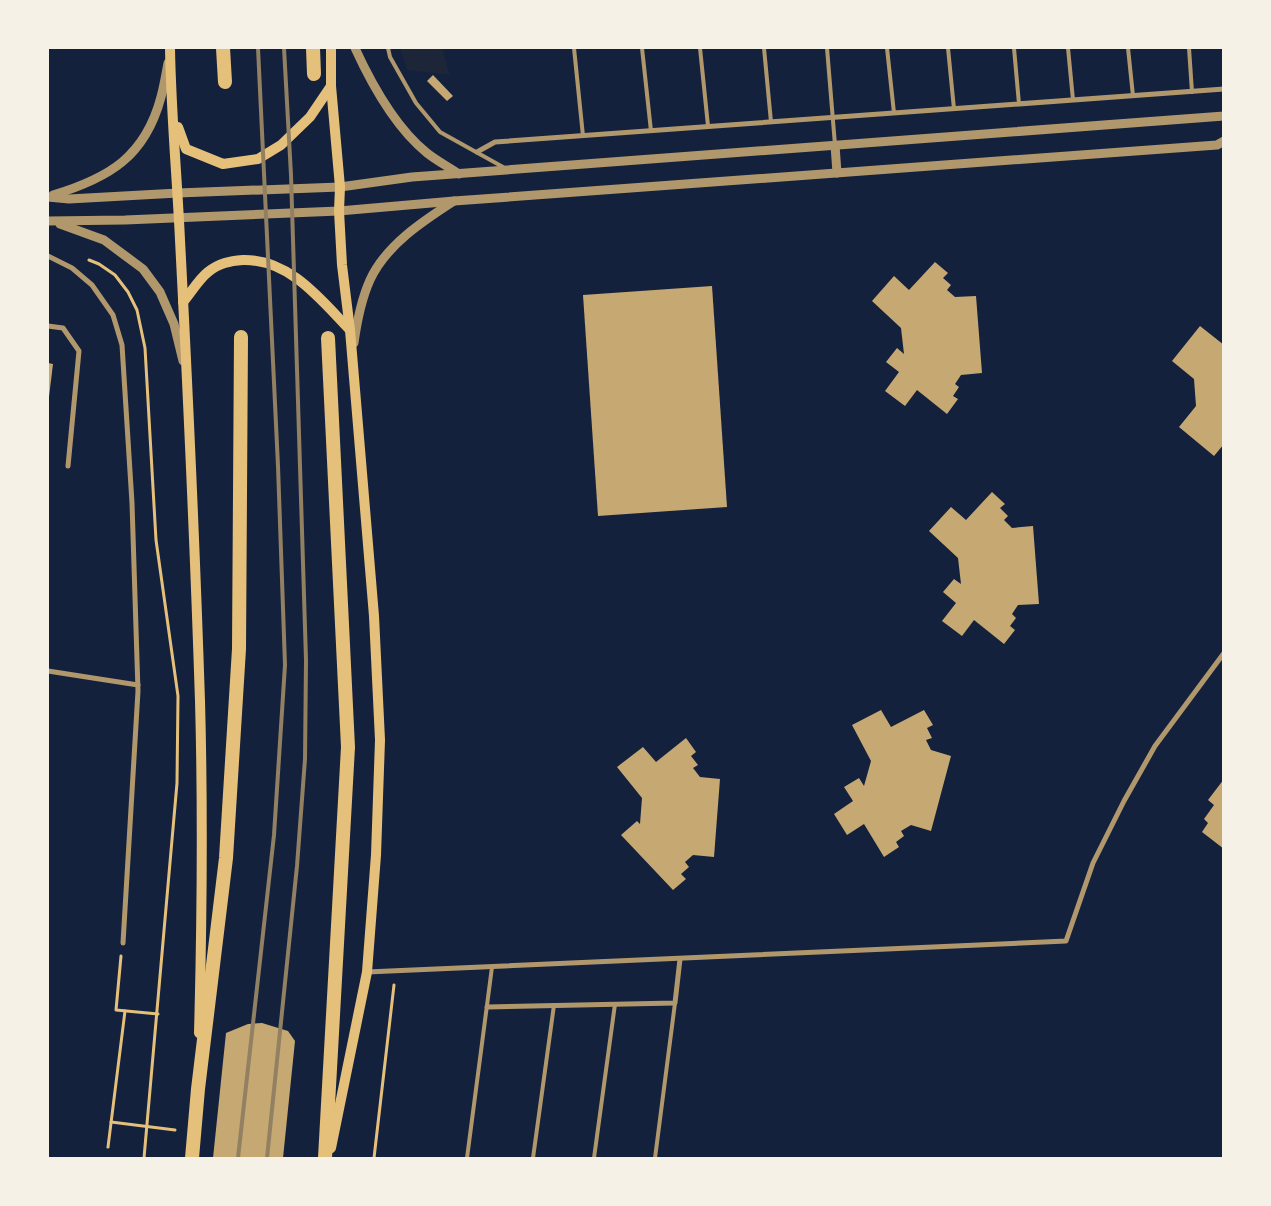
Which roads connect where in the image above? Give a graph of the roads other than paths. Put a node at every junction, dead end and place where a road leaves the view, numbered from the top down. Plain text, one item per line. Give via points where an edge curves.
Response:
1 (223, 48) edge
2 (313, 48) edge
3 (331, 48) edge
4 (355, 48) edge
5 (388, 48) edge
6 (574, 48) edge
7 (642, 48) edge
8 (700, 48) edge
9 (764, 48) edge
10 (827, 48) edge
11 (887, 48) edge
12 (948, 48) edge
13 (1014, 48) edge
14 (1068, 48) edge
15 (1128, 48) edge
16 (1189, 48) edge
17 (170, 49) edge
18 (314, 74) dead end
19 (225, 82) dead end
20 (331, 86) junction
21 (1224, 89) edge
22 (1192, 92) junction
23 (1133, 96) junction
24 (1073, 100) junction
25 (1019, 104) junction
26 (954, 109) junction
27 (171, 110) junction
28 (894, 113) junction
29 (1224, 116) edge
30 (834, 118) junction
31 (771, 122) junction
32 (708, 126) junction
33 (651, 131) junction
34 (583, 136) junction
35 (1224, 141) edge
36 (835, 145) junction
37 (477, 152) junction
38 (508, 170) junction
39 (837, 173) junction
40 (460, 174) junction
41 (340, 187) junction
42 (178, 193) junction
43 (48, 197) edge
44 (454, 201) junction
45 (339, 211) junction
46 (179, 218) junction
47 (50, 221) edge
48 (48, 256) edge
49 (183, 302) junction
50 (48, 326) edge
51 (350, 330) junction
52 (241, 337) dead end
53 (328, 338) dead end
54 (352, 356) junction
55 (186, 374) junction
56 (68, 466) dead end
57 (1224, 653) edge
58 (48, 671) edge
59 (138, 685) junction
60 (123, 943) road end
61 (680, 958) junction
62 (492, 967) junction
63 (367, 972) junction
64 (676, 1003) junction
65 (615, 1004) junction
66 (554, 1005) junction
67 (487, 1006) junction
68 (198, 1089) junction
69 (192, 1158) edge
70 (327, 1158) edge
71 (467, 1158) edge
72 (533, 1158) edge
73 (594, 1158) edge
74 (654, 1158) edge

1 - 19 highway
2 - 18 highway
3 - 20 main road
4 - 40 street via 366,73 408,135 427,153
5 - 37 lane via 416,103 440,132
6 - 34 lane
7 - 33 lane
8 - 32 lane
9 - 31 lane
10 - 30 lane
11 - 28 lane
12 - 26 lane
13 - 25 lane
14 - 24 lane
15 - 23 lane
16 - 22 lane
17 - 27 main road
17 - 43 street via 161,98 146,135 122,163 96,180
20 - 27 main road via 310,117 281,145 258,160 223,164 186,149
20 - 41 main road
21 - 22 street
22 - 23 street
23 - 24 street
24 - 25 street
25 - 26 street
26 - 28 street
27 - 42 main road
28 - 30 street
29 - 36 street
30 - 31 street
30 - 36 lane
31 - 32 street
32 - 33 street
33 - 34 street
34 - 37 street via 495,142
35 - 39 street via 1217,145
36 - 38 street
36 - 39 street
37 - 38 lane
38 - 40 street
39 - 44 street
40 - 41 street
41 - 42 street
41 - 45 main road
42 - 43 street via 70,199
42 - 46 main road
44 - 45 street
44 - 54 street via 389,251 371,278 358,316
45 - 46 street
45 - 51 main road
46 - 47 street
46 - 49 main road
47 - 55 street via 104,240 143,269 160,292 174,324
48 - 59 street via 72,268 92,285 113,315 122,345 132,503
49 - 51 main road via 207,272 227,261 254,260 285,270 310,289
49 - 55 main road
50 - 56 street via 62,328 79,351
51 - 54 main road
52 - 68 highway via 238,668 226,858
53 - 70 highway via 348,747
54 - 63 main road via 374,616 380,740
55 - 68 main road via 200,702
57 - 61 street via 1155,746 1124,801 1093,863 1066,942
58 - 59 street
59 - 60 street
61 - 62 street
61 - 64 street
62 - 63 street
62 - 67 lane
63 - 70 main road
64 - 65 street
64 - 74 lane
65 - 66 street
65 - 73 lane
66 - 67 street
66 - 72 lane
67 - 71 lane
68 - 69 highway

